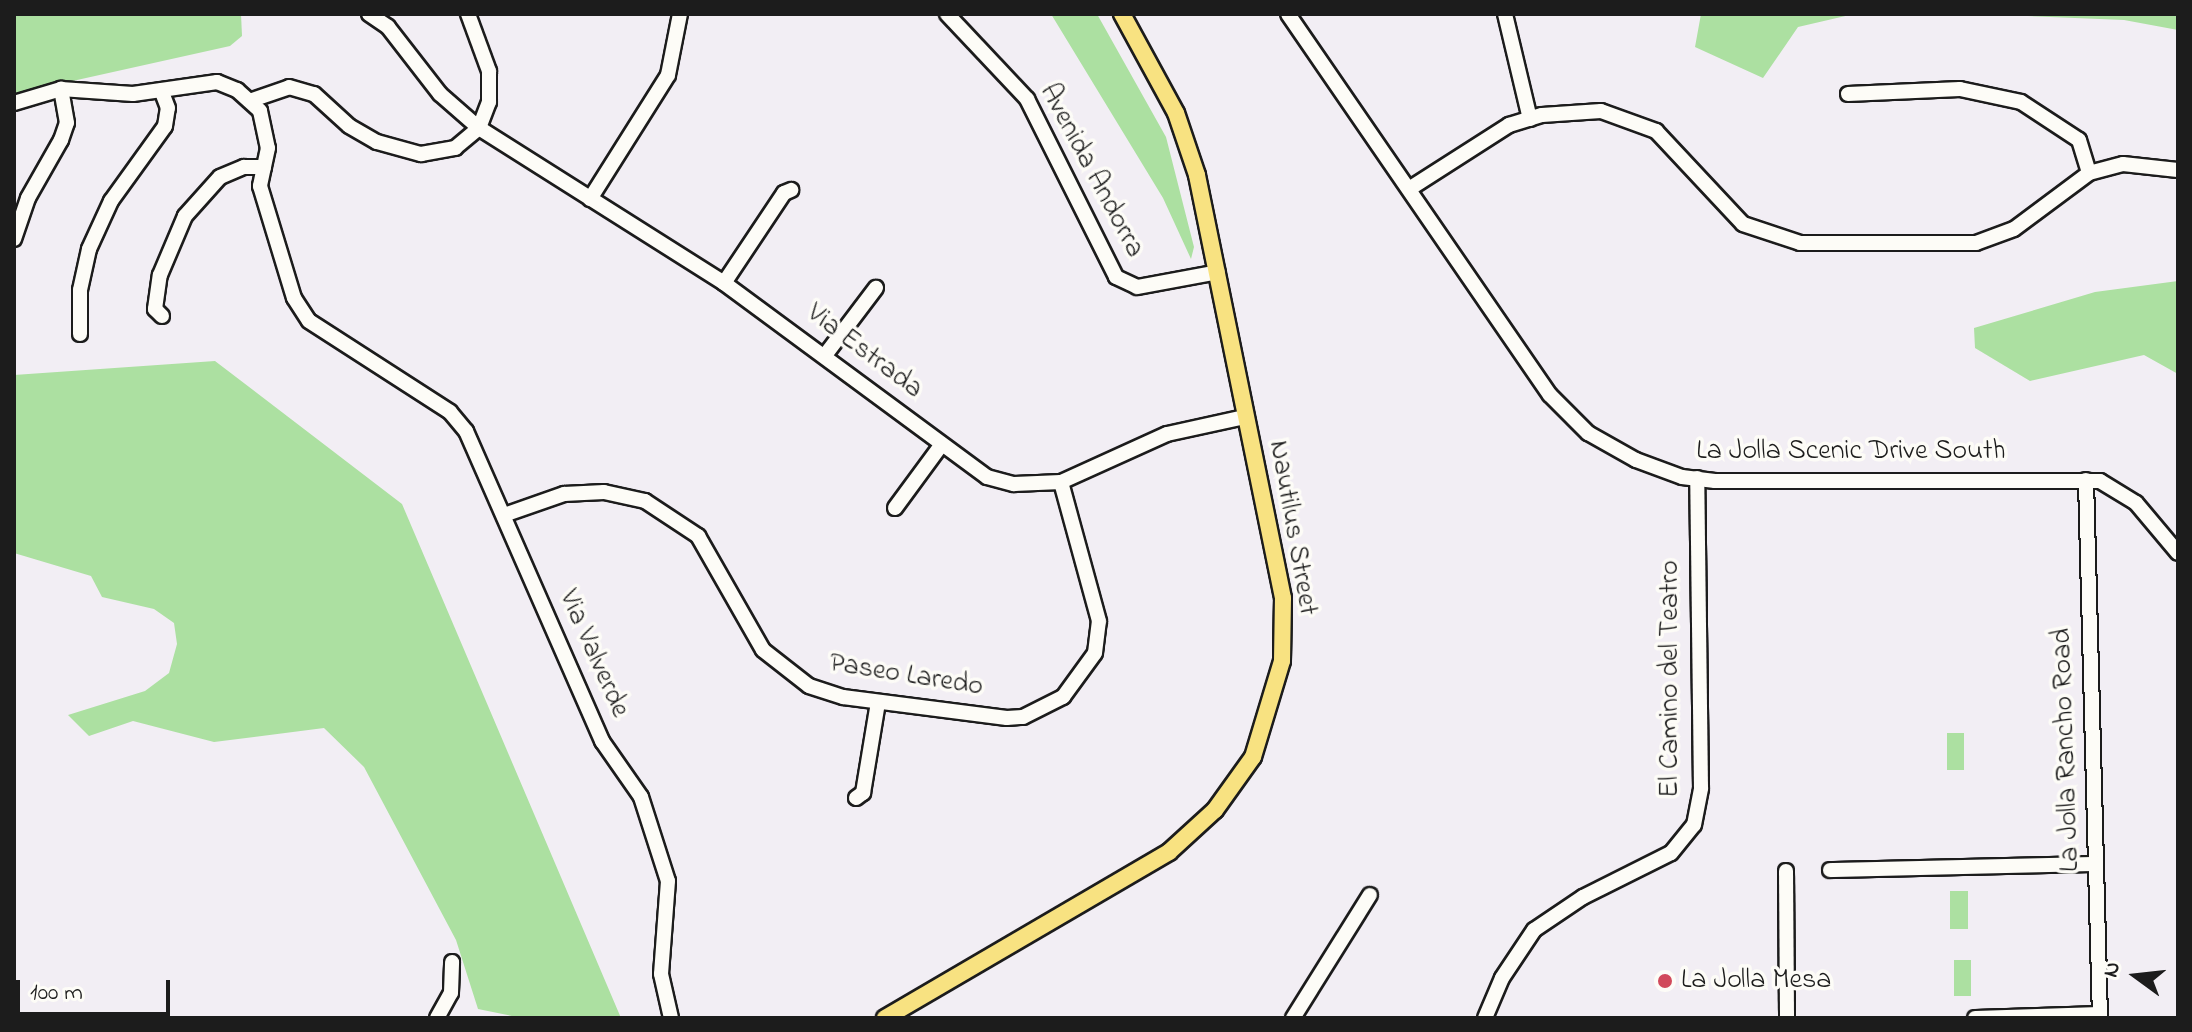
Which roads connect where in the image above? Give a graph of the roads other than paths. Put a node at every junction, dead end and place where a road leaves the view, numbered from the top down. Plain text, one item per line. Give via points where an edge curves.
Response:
1 (369, 14) edge
2 (468, 14) edge
3 (680, 14) edge
4 (947, 14) edge
5 (1122, 14) edge
6 (1288, 14) edge
7 (1505, 14) edge
8 (61, 89) junction
9 (161, 90) junction
10 (1848, 94) dead end
11 (252, 100) junction
12 (14, 103) edge
13 (1530, 119) junction
14 (479, 128) junction
15 (264, 167) junction
16 (2178, 170) edge
17 (2089, 173) junction
18 (1409, 189) junction
19 (791, 190) dead end
20 (590, 199) junction
21 (14, 239) edge
22 (1218, 272) junction
23 (724, 283) junction
24 (876, 288) dead end
25 (162, 316) dead end
26 (80, 334) dead end
27 (826, 354) junction
28 (1245, 417) junction
29 (942, 444) junction
30 (1697, 478) junction
31 (2086, 480) junction
32 (1061, 482) junction
33 (895, 508) dead end
34 (504, 515) junction
35 (2176, 547) edge
36 (878, 702) junction
37 (856, 798) dead end
38 (2096, 864) junction
39 (1830, 870) dead end
40 (1786, 871) dead end
41 (1370, 895) dead end
42 (452, 962) dead end
43 (2100, 1016) edge
44 (437, 1018) edge
45 (671, 1018) edge
46 (885, 1018) edge
47 (1293, 1018) edge
48 (1485, 1018) edge
49 (1787, 1018) edge
50 (1975, 1018) edge

1 - 14 street, Via Estrada via 388,27 431,83
2 - 14 street via 489,71 489,102
3 - 20 street via 668,75
4 - 22 street, Avenida Andorra via 1027,99 1116,277 1137,287
5 - 22 main road, Nautilus Street via 1176,113 1197,175
6 - 18 street, La Jolla Scenic Drive South
7 - 13 street
8 - 9 street via 133,94
8 - 12 street
8 - 21 street via 67,123 28,198
9 - 11 street via 217,82
9 - 26 street via 168,108 165,126 111,201 89,249 80,290
10 - 17 street via 1960,89 2021,102 2079,140
11 - 14 street via 275,88 314,94 349,126 377,142 421,154 455,148
11 - 15 street, Via Valverde via 267,130
13 - 17 street via 1601,111 1644,123 1678,151 1743,224 1800,243 1976,243 2014,229
13 - 18 street via 1509,125
14 - 20 street, Via Estrada
15 - 25 street via 244,167 220,177 185,216 160,275 155,309
15 - 34 street, Via Valverde via 260,186 294,298 309,321 450,412 466,431
16 - 17 street via 2123,164
18 - 30 street, La Jolla Scenic Drive South via 1550,395 1577,425 1636,460
19 - 23 street
20 - 23 street, Via Estrada
22 - 28 main road, Nautilus Street
23 - 27 street, Via Estrada
24 - 27 street
27 - 29 street, Via Estrada
28 - 32 street, Via Estrada via 1167,434
28 - 46 main road, Nautilus Street via 1283,598 1284,639 1267,723 1253,757 1215,810 1169,852
29 - 32 street, Via Estrada via 987,477 1014,484
29 - 33 street
30 - 31 street, La Jolla Scenic Drive South
30 - 48 street, El Camino del Teatro via 1701,788 1694,825 1671,853 1583,897 1534,930 1502,978
31 - 35 street, La Jolla Scenic Drive South via 2100,481 2136,503
31 - 38 street, La Jolla Rancho Road
32 - 36 street, Paseo Laredo via 1099,621 1095,653 1078,682 1063,697 1023,717
34 - 36 street, Paseo Laredo via 564,494 604,492 660,507 698,536 763,650 786,671 809,686
34 - 45 street, Via Valverde via 602,741 641,797 663,860 668,905 661,974
36 - 37 street via 863,793
38 - 39 street
38 - 43 street, La Jolla Rancho Road
40 - 49 street
41 - 47 street
42 - 44 street via 451,993
43 - 50 street

